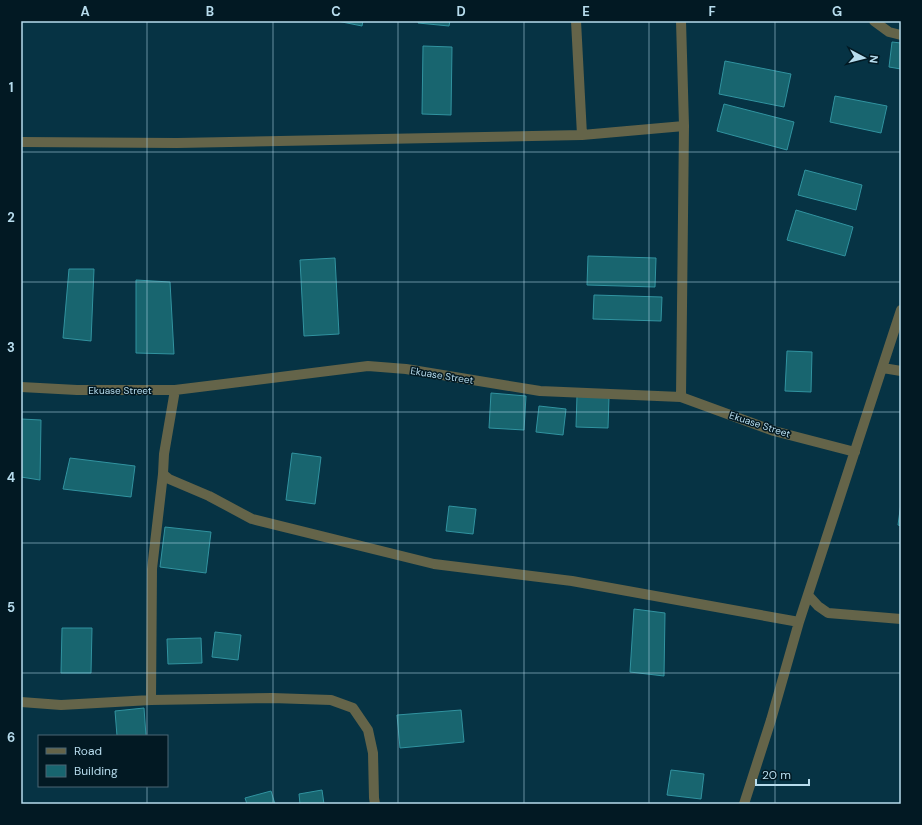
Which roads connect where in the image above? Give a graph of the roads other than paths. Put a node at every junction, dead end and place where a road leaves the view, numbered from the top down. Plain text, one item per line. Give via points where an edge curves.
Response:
1 (576, 21) edge
2 (681, 21) edge
3 (874, 21) edge
4 (901, 35) edge
5 (684, 126) junction
6 (582, 135) junction
7 (21, 142) edge
8 (901, 310) edge
9 (882, 368) junction
10 (901, 371) edge
11 (21, 387) edge
12 (175, 390) junction
13 (681, 397) junction
14 (855, 452) junction
15 (164, 474) junction
16 (808, 594) junction
17 (901, 619) edge
18 (799, 622) junction
19 (151, 700) junction
20 (21, 702) edge
21 (374, 804) edge
22 (744, 804) edge

1 - 6 street
2 - 5 street
3 - 4 street via 889,32
5 - 6 street
5 - 13 street
6 - 7 street via 177,143
8 - 9 street
9 - 10 street
9 - 14 street
11 - 12 street, Ekuase Street
12 - 13 street, Ekuase Street via 368,366 406,369 540,391
12 - 15 street via 164,454
13 - 14 street, Ekuase Street via 774,431
14 - 16 street
15 - 18 street via 169,479 209,496 252,519 434,564 572,580
15 - 19 street via 152,569
16 - 17 street via 818,606 828,612
16 - 18 street
18 - 22 street
19 - 20 street via 60,705
19 - 21 street via 332,700 353,708 368,730 373,753

